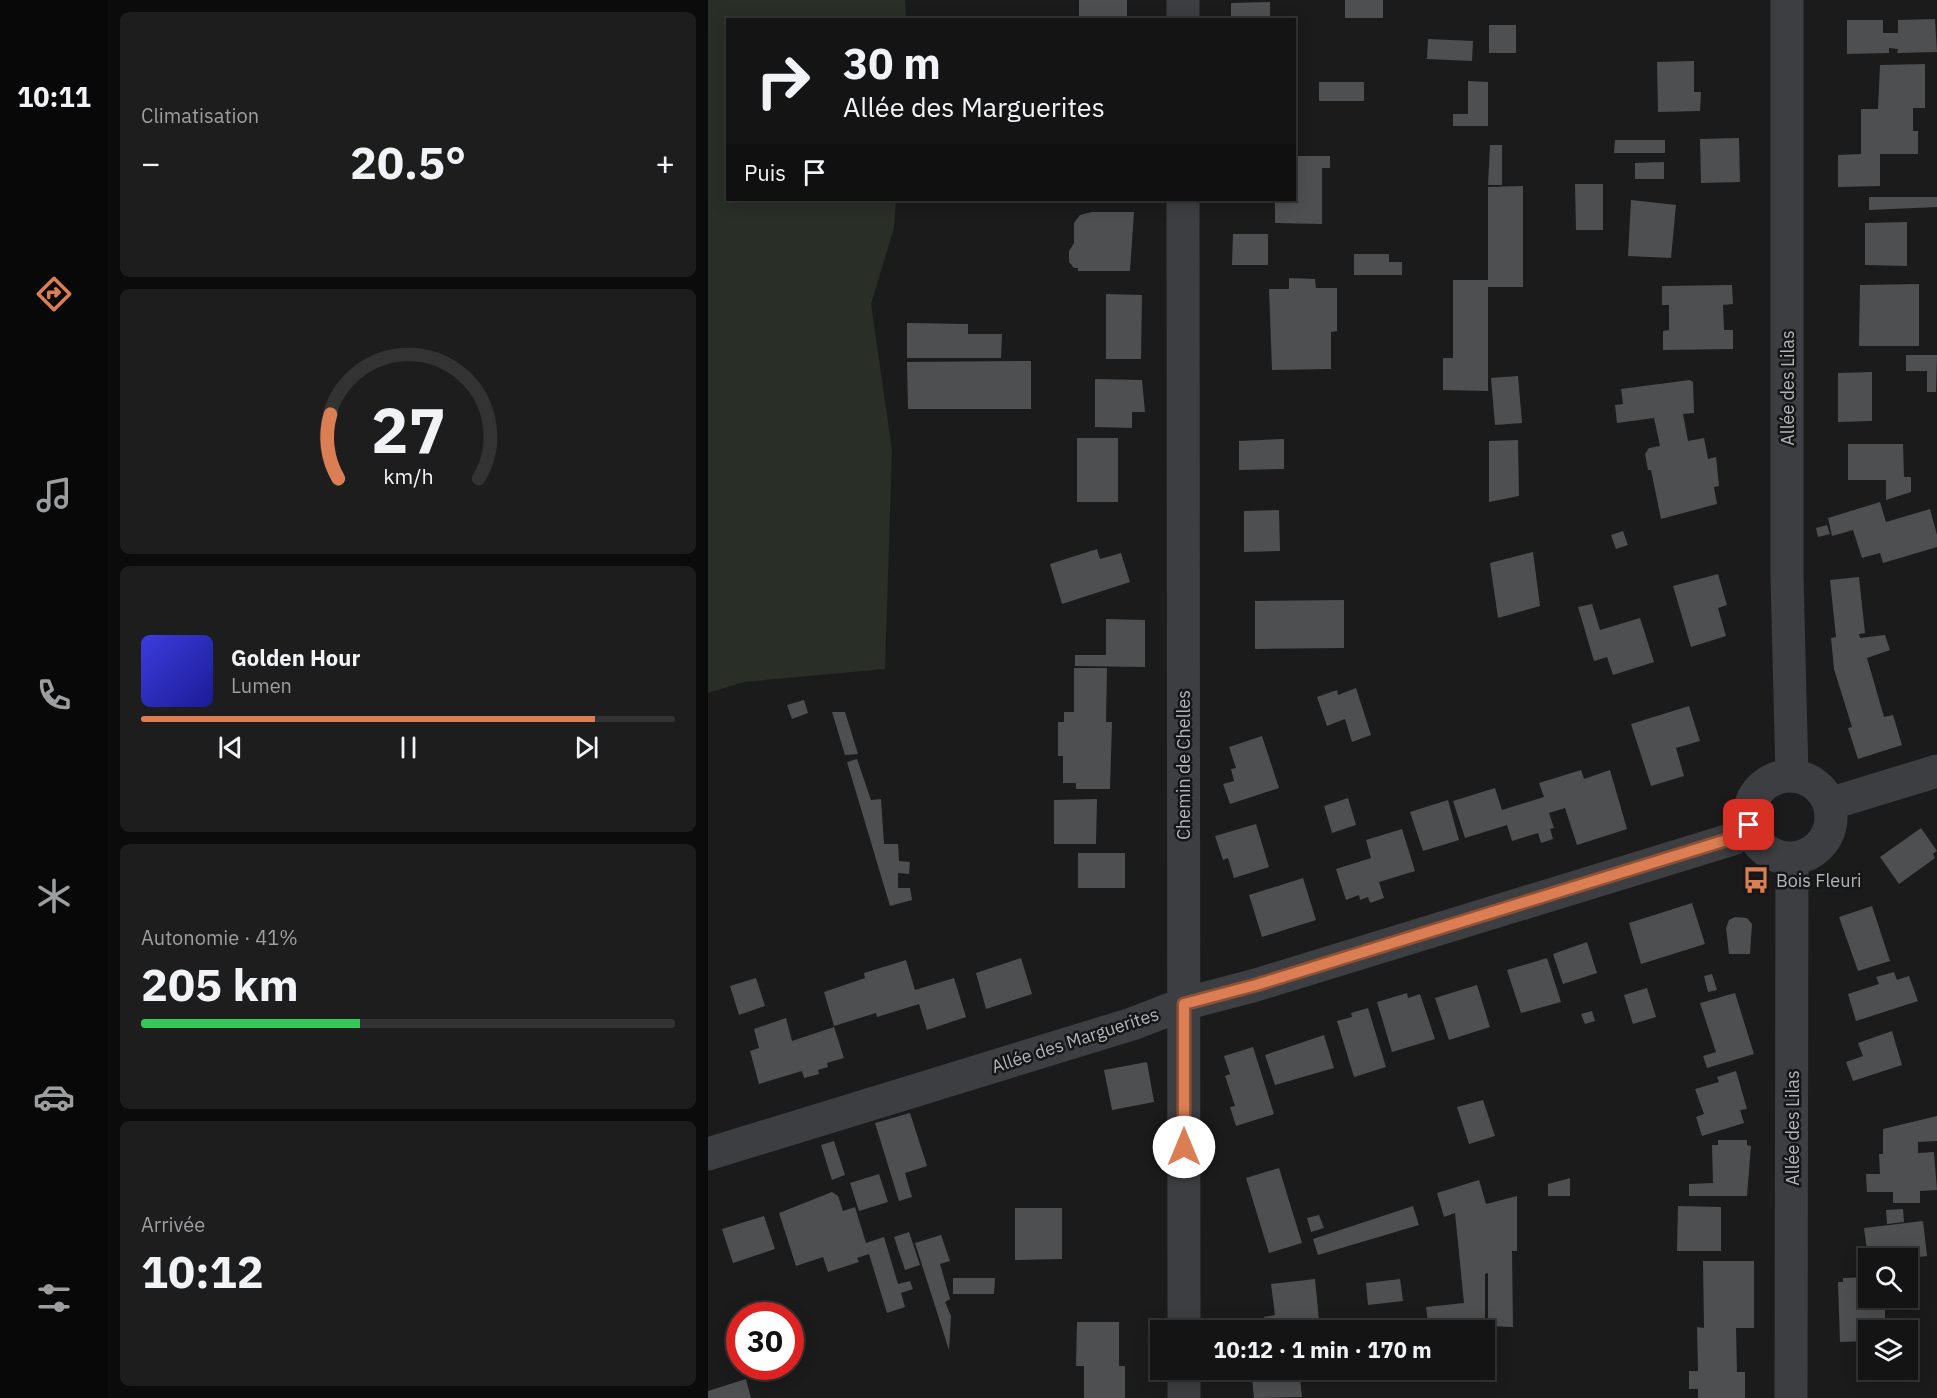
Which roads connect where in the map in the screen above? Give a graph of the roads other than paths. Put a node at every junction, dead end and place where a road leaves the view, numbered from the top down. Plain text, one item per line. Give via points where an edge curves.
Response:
1 (1183, 0) edge
2 (1787, 0) edge
3 (1183, 18) edge
4 (1183, 201) edge
5 (1937, 771) edge
6 (1792, 776) junction
7 (1829, 804) junction
8 (1749, 825) junction
9 (1792, 858) junction
10 (1184, 1004) junction
11 (708, 1154) edge
12 (1184, 1320) edge
13 (1184, 1380) edge
14 (1184, 1398) edge
15 (1791, 1398) edge

1 - 3 street
2 - 6 street, Allée des Lilas via 1787,576
4 - 10 street, Chemin de Chelles
5 - 7 street
6 - 7 street via 1815,784
6 - 8 street via 1777,778 1754,796
7 - 9 street via 1832,816 1824,841 1804,856
8 - 9 street via 1764,850 1777,857
8 - 10 street, Allée des Marguerites via 1733,838
9 - 15 street, Allée des Lilas
10 - 11 street, Allée des Marguerites via 1132,1024
10 - 12 street, Chemin de Chelles
13 - 14 street

